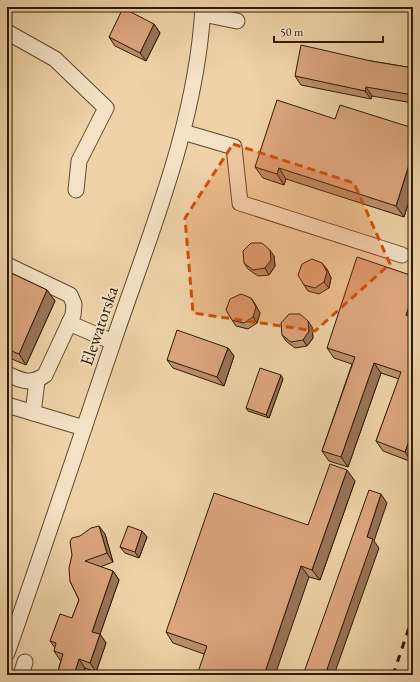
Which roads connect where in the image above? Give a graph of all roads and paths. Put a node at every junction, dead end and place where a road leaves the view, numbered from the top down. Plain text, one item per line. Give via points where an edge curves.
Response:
1 (203, 11) edge
2 (237, 22) dead end
3 (7, 32) edge
4 (183, 132) junction
5 (76, 190) dead end
6 (402, 255) dead end
7 (7, 265) edge
8 (69, 323) junction
9 (113, 342) junction
10 (7, 374) edge
11 (37, 381) junction
12 (7, 405) edge
13 (33, 413) junction
14 (84, 428) junction
15 (7, 652) edge

1 - 2 street
1 - 4 street, Elewatorska via 197,65
3 - 5 street via 55,59 106,108 79,162
4 - 6 street via 234,147 240,203
4 - 9 street, Elewatorska
7 - 8 street via 70,295 74,304
8 - 9 street
8 - 11 street via 45,375
9 - 14 street, Elewatorska
10 - 11 street via 25,381
11 - 13 street
12 - 13 street
13 - 14 street
14 - 15 street, Elewatorska

